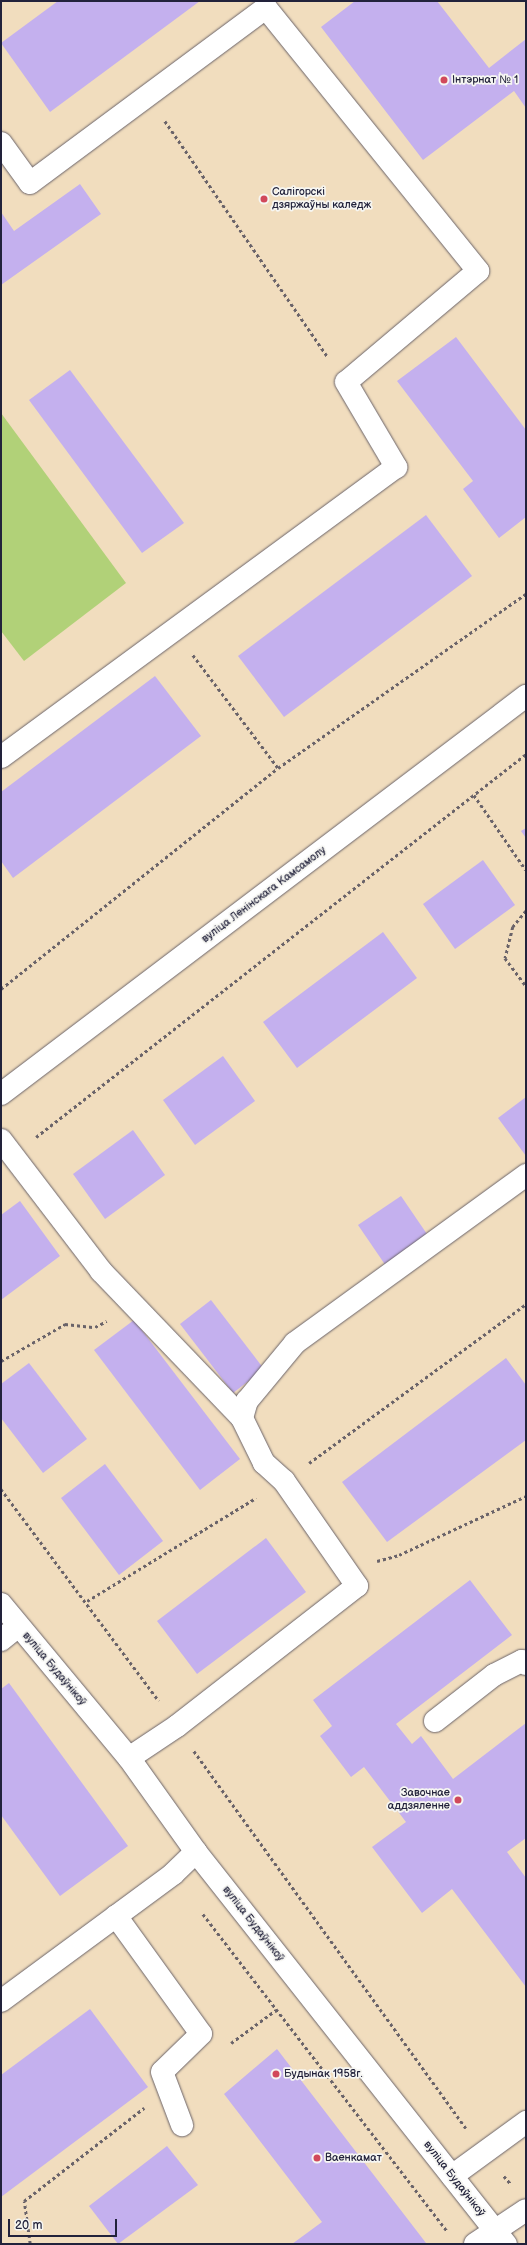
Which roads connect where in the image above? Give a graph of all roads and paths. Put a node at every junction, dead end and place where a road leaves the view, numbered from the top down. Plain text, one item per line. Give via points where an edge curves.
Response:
1 (148, 97) junction
2 (1, 143) edge
3 (346, 382) junction
4 (526, 594) edge
5 (174, 630) junction
6 (526, 696) edge
7 (526, 754) edge
8 (1, 757) edge
9 (278, 768) junction
10 (474, 795) junction
11 (526, 870) edge
12 (526, 912) edge
13 (526, 986) edge
14 (1, 989) edge
15 (1, 1094) edge
16 (7, 1147) edge
17 (526, 1175) edge
18 (526, 1304) edge
19 (133, 1305) junction
20 (1, 1361) edge
21 (242, 1418) junction
22 (284, 1481) junction
23 (1, 1489) edge
24 (526, 1496) edge
25 (345, 1568) junction
26 (87, 1601) junction
27 (1, 1604) edge
28 (18, 1626) junction
29 (1, 1640) edge
30 (526, 1664) edge
31 (435, 1721) dead end
32 (177, 1726) junction
33 (129, 1758) junction
34 (196, 1852) junction
35 (116, 1916) junction
36 (1, 2001) edge
37 (276, 2010) dead end
38 (225, 2047) dead end
39 (168, 2090) junction
40 (526, 2122) edge
41 (182, 2126) dead end
42 (485, 2154) junction
43 (452, 2176) junction
44 (516, 2190) dead end
45 (526, 2210) edge
46 (500, 2237) edge
47 (30, 2244) edge
48 (475, 2244) edge

1 - 2 street via 30,183
1 - 3 path
1 - 3 street via 266,8 478,271
3 - 5 street via 396,467
4 - 9 path
5 - 8 street
5 - 9 path
6 - 15 street, вуліца Ленінскага Камсамолу
7 - 10 path
9 - 14 path
10 - 11 path
10 - 16 path
12 - 13 path via 513,927 505,958
16 - 19 street via 101,1271
17 - 21 street via 295,1343 247,1401
18 - 22 path
19 - 20 path via 95,1327 65,1324
19 - 21 street
21 - 22 street via 264,1463
22 - 25 street
22 - 26 path
23 - 26 path
24 - 25 path via 399,1555
25 - 32 street via 357,1586
26 - 32 path
27 - 28 street, вуліца Будаўнікоў
28 - 29 street
28 - 33 street, вуліца Будаўнікоў
30 - 31 street via 522,1661 494,1675
32 - 33 street
32 - 42 path
33 - 34 street, вуліца Будаўнікоў
34 - 35 street
34 - 43 street, вуліца Будаўнікоў
35 - 36 street
35 - 39 street via 201,2034 162,2072
37 - 38 path
39 - 41 street
39 - 47 path via 24,2200
40 - 42 street
42 - 43 street
42 - 44 path
43 - 46 street, вуліца Будаўнікоў
45 - 46 street
46 - 48 street

